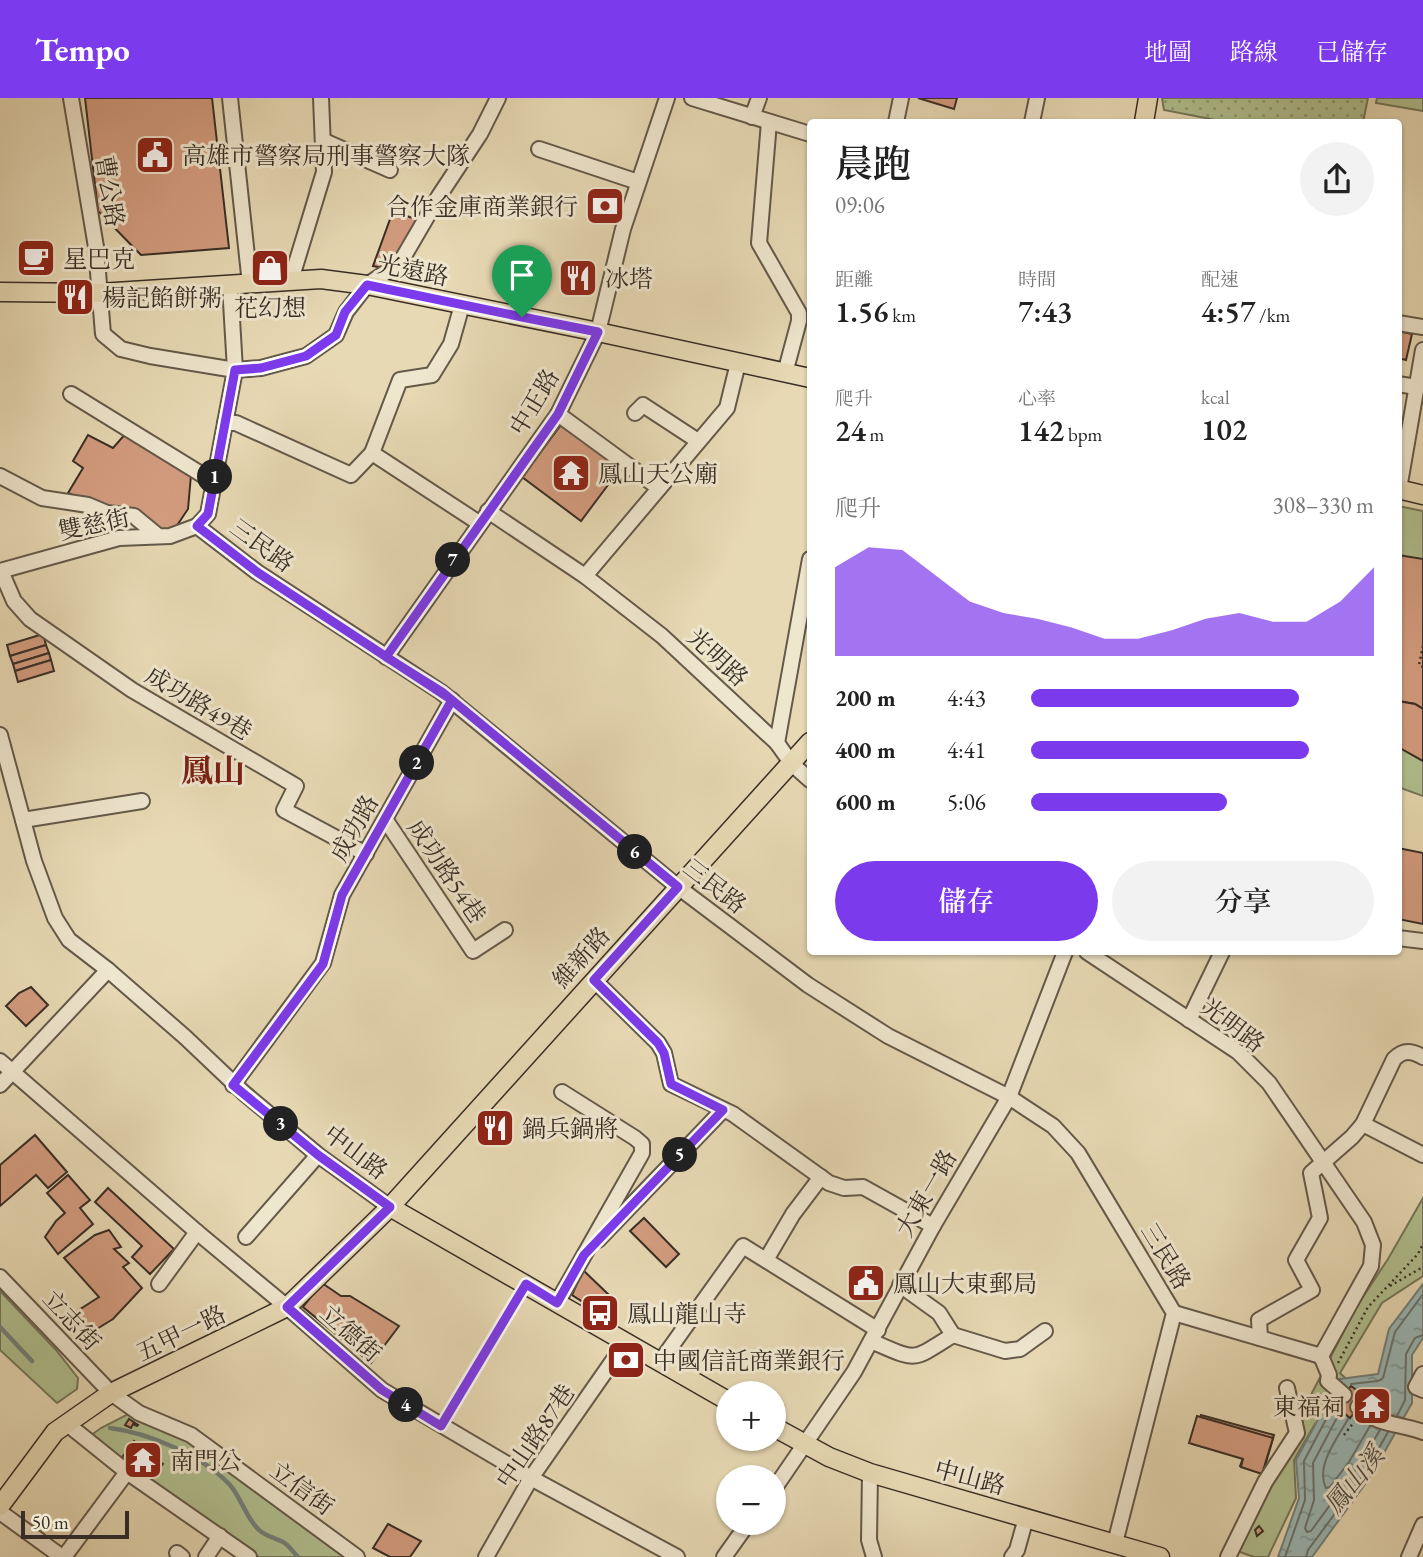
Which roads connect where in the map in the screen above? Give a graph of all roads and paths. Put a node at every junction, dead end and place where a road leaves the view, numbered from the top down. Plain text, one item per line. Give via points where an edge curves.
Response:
1 (71, 98) edge
2 (230, 98) edge
3 (321, 98) edge
4 (498, 98) edge
5 (667, 98) edge
6 (692, 98) edge
7 (760, 98) edge
8 (901, 98) edge
9 (1037, 98) edge
10 (1148, 98) edge
11 (752, 117) junction
12 (897, 119) edge
13 (1033, 119) edge
14 (1144, 119) edge
15 (769, 122) junction
16 (807, 133) edge
17 (324, 141) junction
18 (539, 149) dead end
19 (390, 170) dead end
20 (638, 182) junction
21 (291, 280) junction
22 (250, 284) junction
23 (230, 285) junction
24 (367, 285) junction
25 (0, 292) edge
26 (99, 293) junction
27 (462, 305) junction
28 (1402, 324) edge
29 (1423, 327) edge
30 (598, 332) junction
31 (1423, 350) edge
32 (737, 363) junction
33 (235, 370) junction
34 (785, 373) junction
35 (807, 377) edge
36 (1402, 385) edge
37 (1416, 387) junction
38 (71, 394) dead end
39 (635, 413) dead end
40 (558, 414) junction
41 (225, 423) junction
42 (698, 442) junction
43 (372, 453) junction
44 (1402, 471) edge
45 (0, 476) edge
46 (215, 482) junction
47 (659, 488) junction
48 (1402, 490) edge
49 (1423, 495) edge
50 (483, 517) junction
51 (197, 526) junction
52 (157, 536) junction
53 (0, 571) edge
54 (584, 576) junction
55 (807, 576) edge
56 (1423, 646) edge
57 (386, 657) junction
58 (1423, 667) edge
59 (452, 700) junction
60 (1, 741) edge
61 (777, 743) junction
62 (807, 746) edge
63 (792, 764) junction
64 (807, 777) edge
65 (142, 801) dead end
66 (385, 819) junction
67 (23, 820) junction
68 (366, 854) junction
69 (678, 887) junction
70 (505, 930) dead end
71 (1402, 938) edge
72 (1423, 940) edge
73 (1064, 955) edge
74 (1092, 955) edge
75 (1221, 955) edge
76 (108, 970) junction
77 (594, 980) junction
78 (1189, 1020) junction
79 (1423, 1057) edge
80 (0, 1061) edge
81 (14, 1072) junction
82 (0, 1085) edge
83 (233, 1085) junction
84 (562, 1092) dead end
85 (1009, 1097) junction
86 (723, 1110) junction
87 (1363, 1124) junction
88 (318, 1155) junction
89 (1423, 1155) edge
90 (1324, 1163) junction
91 (821, 1177) junction
92 (390, 1207) junction
93 (933, 1226) junction
94 (197, 1232) junction
95 (246, 1237) dead end
96 (1423, 1244) edge
97 (584, 1255) junction
98 (766, 1261) junction
99 (1423, 1267) edge
100 (0, 1277) edge
101 (159, 1284) dead end
102 (526, 1284) junction
103 (900, 1285) junction
104 (1387, 1287) junction
105 (557, 1303) junction
106 (287, 1307) junction
107 (1174, 1313) junction
108 (1045, 1331) dead end
109 (875, 1335) junction
110 (953, 1335) junction
111 (1260, 1338) junction
112 (626, 1342) junction
113 (1321, 1356) junction
114 (660, 1362) junction
115 (1423, 1374) edge
116 (1330, 1383) junction
117 (1287, 1388) dead end
118 (1423, 1390) edge
119 (111, 1393) junction
120 (716, 1394) edge
121 (1344, 1395) dead end
122 (1361, 1409) joint
123 (66, 1423) junction
124 (441, 1426) junction
125 (1416, 1429) edge
126 (1297, 1433) junction
127 (786, 1434) edge
128 (1344, 1435) dead end
129 (805, 1445) junction
130 (127, 1472) junction
131 (786, 1472) edge
132 (870, 1474) junction
133 (531, 1478) junction
134 (0, 1509) edge
135 (1026, 1518) junction
136 (1423, 1525) edge
137 (740, 1535) edge
138 (220, 1536) junction
139 (1115, 1543) junction
140 (1154, 1556) edge
141 (63, 1557) edge
142 (206, 1557) edge
143 (247, 1557) edge
144 (357, 1557) edge
145 (486, 1557) edge
146 (677, 1557) edge
147 (724, 1557) edge
148 (874, 1557) edge
149 (1012, 1557) edge
150 (1228, 1557) edge
151 (1409, 1557) edge

1 - 26 street, 曹公路 via 96,247
2 - 22 street
3 - 17 street
4 - 24 street, 曹公路 via 400,263
5 - 20 street, 中正路
6 - 11 street
7 - 11 street
8 - 12 street
9 - 13 street
10 - 14 main road
11 - 15 street
15 - 16 street
15 - 34 street via 760,243 799,313
17 - 19 street
17 - 21 street via 324,172
18 - 20 street
20 - 30 street, 中正路
21 - 22 main road, 光遠路
21 - 24 main road, 光遠路
22 - 23 main road, 光遠路
23 - 26 main road, 光遠路
23 - 33 street, 三民路
24 - 27 main road, 光遠路
24 - 33 street, 曹公路 via 345,312 336,335 306,356
25 - 26 main road, 光遠路
26 - 33 street, 曹公路 via 103,334 121,349
27 - 30 main road, 光遠路
27 - 43 street via 451,344 432,375 400,380
28 - 29 street
30 - 32 main road, 光遠路
30 - 40 street, 中正路
31 - 37 street
32 - 34 main road, 光遠路
32 - 42 street via 727,408
33 - 41 street, 三民路
34 - 35 main road, 光遠路
36 - 37 street
37 - 44 street
38 - 46 street
39 - 42 street via 643,405
40 - 47 street
40 - 50 street, 中正路
41 - 43 street via 236,423 351,475
41 - 46 street, 三民路
42 - 47 street
43 - 50 street, 光明路
45 - 52 street via 42,498 134,516
46 - 51 street, 三民路 via 208,514
47 - 54 street
48 - 49 main road
50 - 54 street, 光明路
50 - 57 street, 中正路
51 - 52 street, 雙慈街
51 - 57 street, 三民路 via 257,572
52 - 53 street, 雙慈街 via 119,538
53 - 68 street, 成功路49巷 via 14,601 30,619 131,690 296,786 285,810
54 - 61 street, 光明路 via 662,636
55 - 61 street
56 - 58 path via 1419,665
57 - 59 street, 三民路
59 - 66 street, 成功路
59 - 69 street, 三民路
60 - 67 street, 中山路
61 - 63 street, 光明路
62 - 63 main road, 維新路
63 - 64 street, 光明路
63 - 69 main road, 維新路
65 - 67 street
66 - 68 street, 成功路
66 - 70 street, 成功路54巷 via 472,951
67 - 76 street, 中山路 via 55,918 69,940
68 - 83 street, 成功路 via 342,895 323,964
69 - 77 main road, 維新路
69 - 85 street, 三民路 via 807,985 888,1037
71 - 72 street
73 - 85 street, 大東一路
74 - 78 street, 光明路
75 - 78 street
76 - 81 street
76 - 83 street, 中山路
77 - 86 street via 658,1043 671,1084
77 - 92 main road, 維新路
78 - 90 street, 光明路 via 1238,1052 1269,1083
79 - 87 street via 1399,1053
80 - 81 street, 立德街
81 - 82 street
81 - 94 street, 立德街
83 - 88 street, 中山路
84 - 97 street via 642,1144 642,1153
85 - 93 street, 大東一路
85 - 107 street, 三民路 via 1053,1126 1078,1153
86 - 91 street
86 - 97 street
87 - 89 street
87 - 90 street
88 - 92 street, 中山路
88 - 95 street
90 - 111 street via 1311,1173 1320,1218 1296,1260 1312,1290 1259,1320
90 - 113 street, 光明路 via 1364,1222 1373,1245 1371,1266
91 - 93 street via 838,1187 863,1187
91 - 98 street via 793,1213
92 - 102 main road, 中山路
92 - 106 main road, 五甲一路
93 - 103 street, 大東一路
94 - 101 street
94 - 106 street, 立德街
96 - 104 path
97 - 105 street
98 - 109 street
98 - 114 street via 743,1246
99 - 104 path
100 - 119 street, 立志街
102 - 105 main road, 中山路
102 - 124 path
103 - 109 street, 大東一路
103 - 110 street via 939,1313
104 - 116 path via 1368,1307
105 - 112 main road, 中山路
106 - 119 main road, 五甲一路
106 - 124 street, 立德街 via 382,1390
107 - 111 street
107 - 139 street, 三民路
108 - 110 street via 1020,1349 1005,1351
109 - 110 street via 909,1357 919,1356
109 - 129 street, 大東一路
111 - 113 street
112 - 114 main road, 中山路
112 - 133 street, 中山路87巷
113 - 116 street
114 - 120 main road, 中山路
115 - 118 street via 1416,1387
116 - 121 street
116 - 126 path
117 - 126 street
119 - 123 main road, 五甲一路
119 - 144 street, 立信街 via 139,1413 191,1435
122 - 125 street via 1380,1423
122 - 128 path
123 - 130 street
123 - 134 main road, 五甲一路
124 - 133 street, 立德街
126 - 150 street via 1265,1482
127 - 129 main road, 中山路
129 - 131 street, 大東一路
129 - 132 main road, 中山路
130 - 138 street
130 - 141 street
132 - 135 main road, 中山路
132 - 148 street via 869,1540
133 - 145 street, 中山路87巷
133 - 146 street, 立德街
134 - 141 street
135 - 139 main road, 中山路
135 - 149 street
136 - 151 street
137 - 147 street
138 - 142 street
138 - 143 street
139 - 140 main road, 中山路

